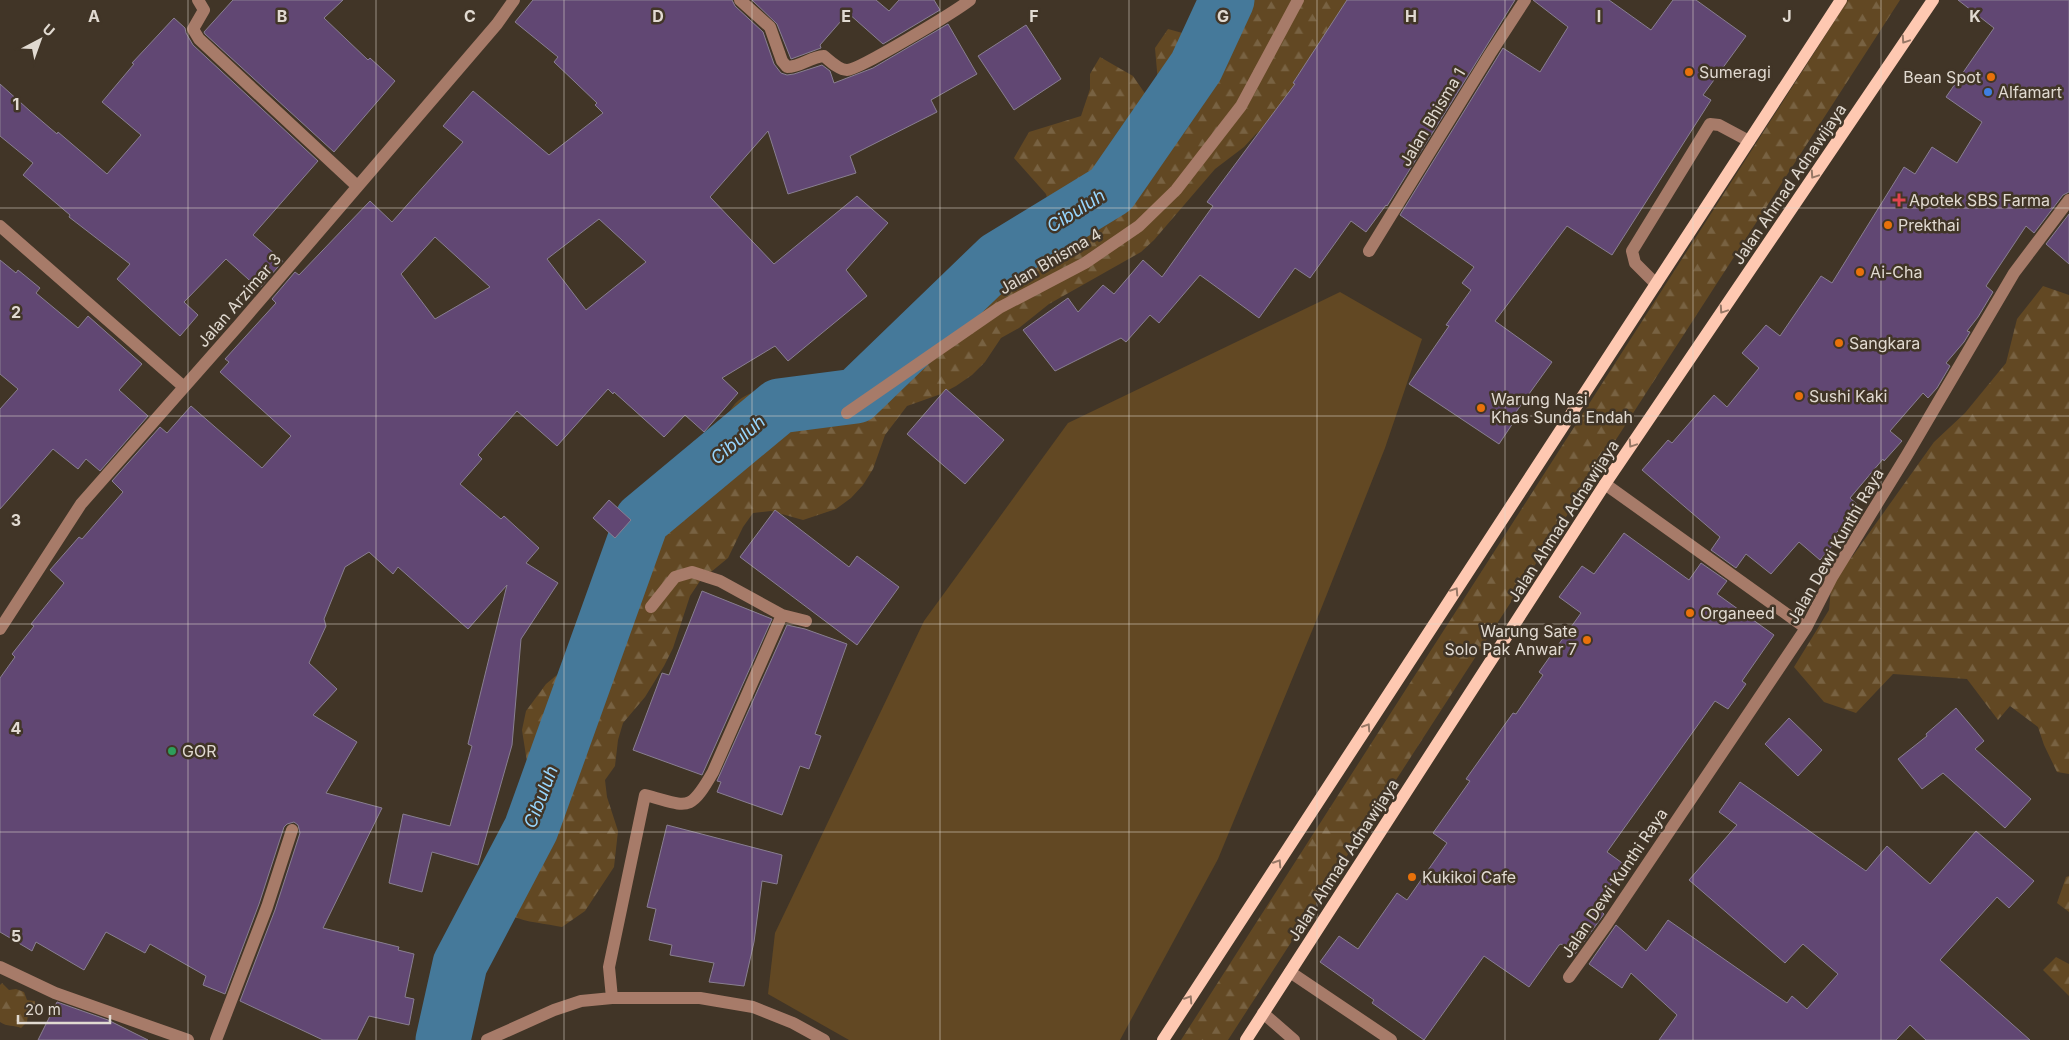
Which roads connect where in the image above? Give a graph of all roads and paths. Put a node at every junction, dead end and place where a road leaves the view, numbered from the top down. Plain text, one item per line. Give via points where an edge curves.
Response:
1 (198, 0) edge
2 (514, 0) edge
3 (740, 0) edge
4 (970, 0) edge
5 (1298, 0) edge
6 (1525, 0) edge
7 (1841, 0) edge
8 (1933, 0) edge
9 (1749, 141) junction
10 (357, 186) junction
11 (2069, 200) edge
12 (0, 226) edge
13 (1369, 252) dead end
14 (1656, 284) junction
15 (184, 387) junction
16 (847, 413) dead end
17 (1605, 484) junction
18 (651, 607) dead end
19 (782, 615) junction
20 (806, 621) dead end
21 (1806, 628) junction
22 (0, 629) edge
23 (292, 830) dead end
24 (0, 967) edge
25 (1290, 972) junction
26 (1569, 977) dead end
27 (612, 998) junction
28 (1263, 1014) junction
29 (188, 1040) edge
30 (216, 1040) edge
31 (487, 1040) edge
32 (824, 1040) edge
33 (1163, 1040) edge
34 (1246, 1040) edge
35 (1294, 1040) edge
36 (1391, 1040) edge

1 - 10 street via 204,10 193,29 199,39
2 - 10 street, Jalan Arzimar 3
3 - 4 street via 770,26 787,67 796,67 824,56 847,70
5 - 16 street, Jalan Bhisma 4 via 1242,106 1176,190 1138,226 1085,263 999,308
6 - 13 street, Jalan Bhisma 1
7 - 9 main road
8 -> 17 main road, Jalan Ahmad Adnawijaya
9 - 14 main road
9 - 14 street via 1719,125 1710,124 1632,251 1635,263
10 - 15 street, Jalan Arzimar 3
11 - 21 street, Jalan Dewi Kunthi Raya via 2014,273 1832,578
12 - 15 street
33 -> 14 main road
15 - 22 street, Jalan Arzimar 3 via 81,504
17 - 21 street
17 - 25 main road, Jalan Ahmad Adnawijaya
18 - 19 street via 675,577 692,572 720,581
19 - 20 street
19 - 27 street via 704,789 693,802 684,805 645,795 608,968
21 - 26 street, Jalan Dewi Kunthi Raya
23 - 30 street via 267,907
24 - 29 street via 55,993
25 - 28 main road, Jalan Ahmad Adnawijaya
25 - 36 street
27 - 31 street via 580,1001
27 - 32 street via 700,998 753,1007
28 - 34 main road, Jalan Ahmad Adnawijaya
28 - 35 street

